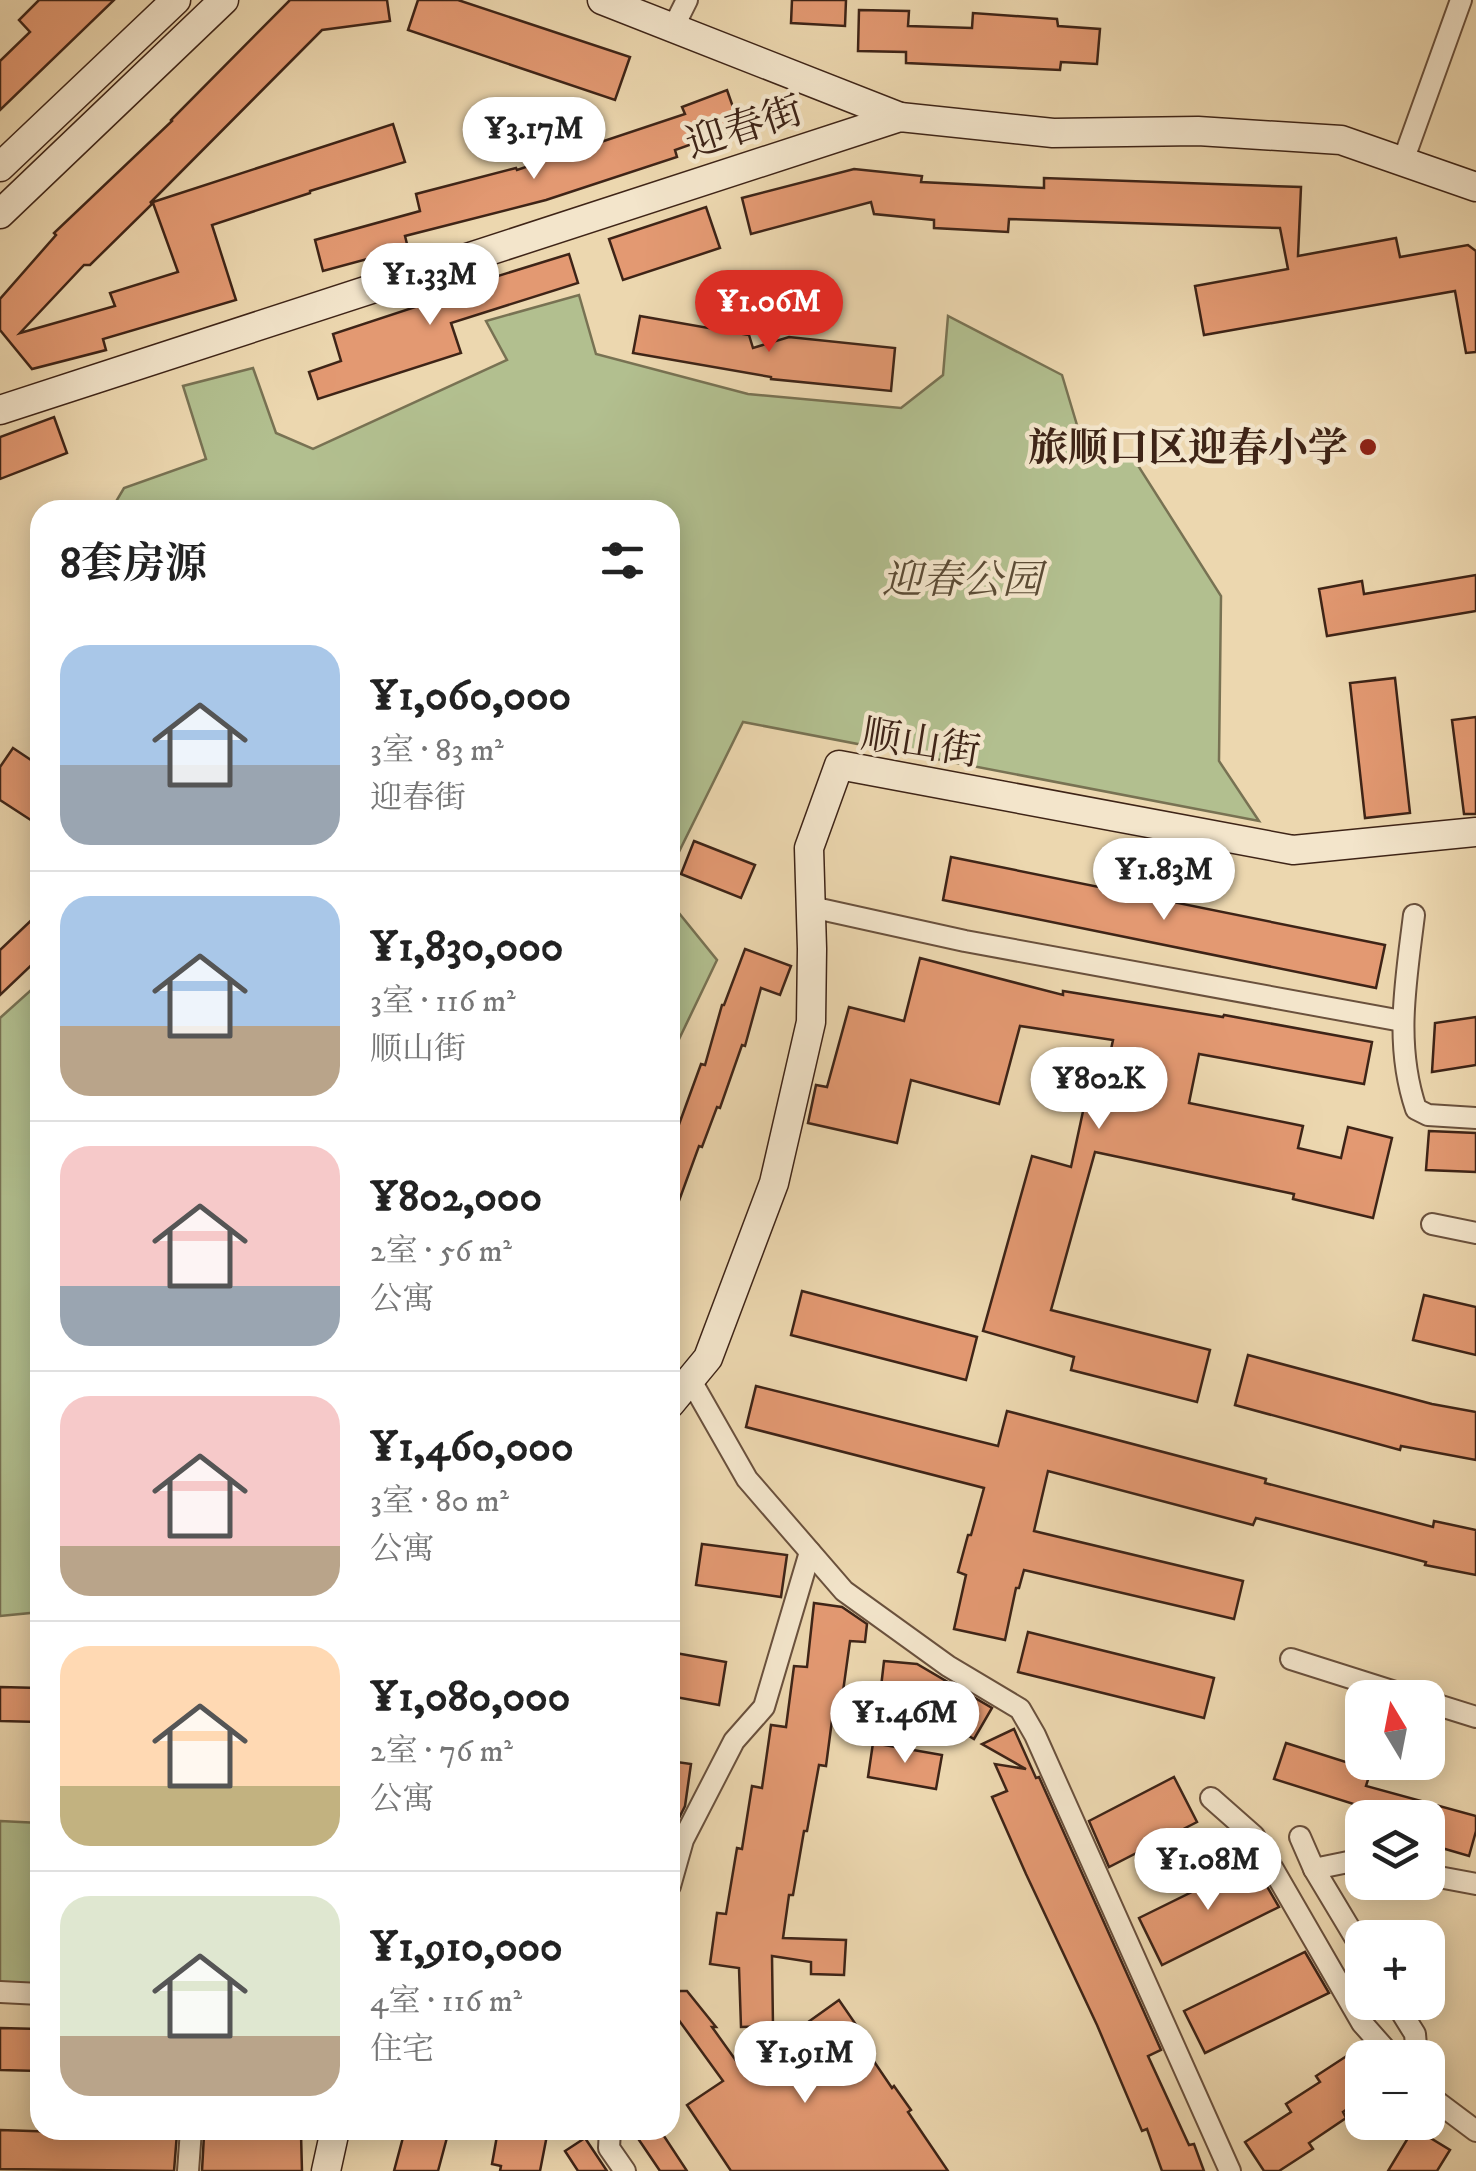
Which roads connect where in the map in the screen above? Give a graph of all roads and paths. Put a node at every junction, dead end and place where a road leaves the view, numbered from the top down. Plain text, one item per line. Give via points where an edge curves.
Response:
1 (176, 0) edge
2 (224, 0) edge
3 (602, 0) edge
4 (687, 0) edge
5 (1462, 0) edge
6 (673, 28) junction
7 (900, 117) junction
8 (1403, 161) junction
9 (0, 167) edge
10 (1476, 187) edge
11 (0, 214) edge
12 (0, 410) edge
13 (1476, 832) edge
14 (811, 907) junction
15 (1414, 915) dead end
16 (1402, 1021) junction
17 (1476, 1118) edge
18 (1432, 1224) dead end
19 (1476, 1233) edge
20 (690, 1379) junction
21 (680, 1392) edge
22 (810, 1552) junction
23 (1291, 1658) dead end
24 (1359, 1680) edge
25 (1445, 1707) edge
26 (1476, 1717) edge
27 (1210, 1798) dead end
28 (1300, 1838) dead end
29 (680, 1848) edge
30 (1345, 1863) edge
31 (1314, 1869) junction
32 (1445, 1878) edge
33 (1476, 1884) edge
34 (1345, 1921) edge
35 (0, 1992) edge
36 (30, 1994) edge
37 (1377, 2040) edge
38 (1445, 2108) edge
39 (1476, 2131) edge
40 (190, 2140) edge
41 (333, 2140) edge
42 (609, 2140) edge
43 (188, 2171) edge
44 (326, 2171) edge
45 (625, 2171) edge
46 (1230, 2171) edge

1 - 9 street
2 - 11 street
3 - 6 street
4 - 6 street
5 - 8 street
6 - 7 street
7 - 8 street, 迎春街 via 1053,133 1198,131 1341,140
7 - 12 street, 迎春街
8 - 10 street, 迎春街
13 - 14 street, 顺山街 via 1293,850 839,765 809,848
14 - 16 street
14 - 20 street, 顺山街 via 811,1022 774,1183 708,1358
15 - 16 street
16 - 17 street via 1416,1109
18 - 19 street
20 - 21 street, 顺山街
20 - 22 street via 747,1478
22 - 29 street via 764,1708 734,1741
22 - 46 street via 844,1592 1020,1709
23 - 24 street
25 - 26 street
27 - 37 street via 1254,1836
28 - 31 street
30 - 31 street
31 - 34 street
32 - 33 street
35 - 36 street
38 - 39 street
40 - 43 street
41 - 44 street
42 - 45 street

